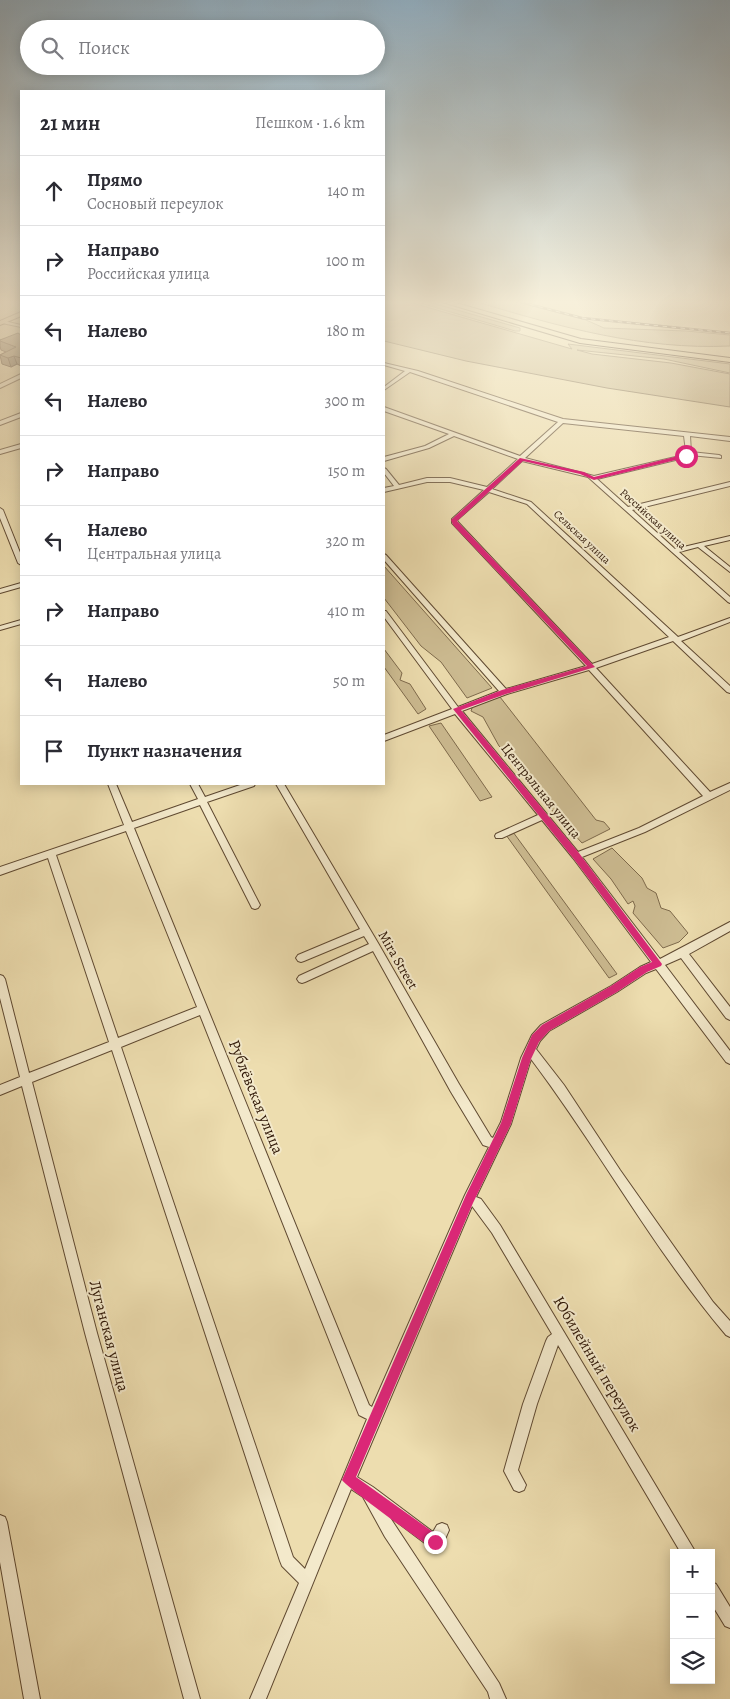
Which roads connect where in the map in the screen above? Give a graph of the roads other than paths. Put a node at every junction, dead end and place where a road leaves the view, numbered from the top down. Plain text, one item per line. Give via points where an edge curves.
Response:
1 (444, 381) edge
2 (385, 409) edge
3 (20, 415) edge
4 (562, 420) junction
5 (0, 423) edge
6 (454, 434) junction
7 (687, 435) junction
8 (730, 439) edge
9 (20, 446) edge
10 (0, 452) edge
11 (689, 453) junction
12 (719, 457) dead end
13 (385, 459) edge
14 (522, 459) junction
15 (385, 471) edge
16 (594, 478) junction
17 (730, 484) edge
18 (398, 487) junction
19 (385, 490) edge
20 (488, 490) junction
21 (628, 509) junction
22 (0, 510) edge
23 (730, 538) edge
24 (700, 546) junction
25 (674, 551) junction
26 (385, 557) edge
27 (20, 560) edge
28 (730, 570) edge
29 (20, 585) edge
30 (0, 591) edge
31 (730, 601) edge
32 (385, 614) edge
33 (730, 620) edge
34 (20, 622) edge
35 (0, 628) edge
36 (676, 639) junction
37 (592, 667) junction
38 (730, 690) edge
39 (504, 692) junction
40 (456, 709) junction
41 (385, 738) edge
42 (112, 785) edge
43 (195, 785) edge
44 (248, 785) edge
45 (281, 785) edge
46 (730, 786) edge
47 (708, 796) junction
48 (204, 800) junction
49 (544, 816) junction
50 (130, 826) junction
51 (498, 836) dead end
52 (51, 853) junction
53 (576, 856) junction
54 (0, 871) edge
55 (255, 905) dead end
56 (730, 926) edge
57 (366, 931) junction
58 (375, 946) junction
59 (682, 952) junction
60 (302, 958) dead end
61 (658, 964) junction
62 (302, 979) dead end
63 (0, 980) edge
64 (203, 1009) junction
65 (730, 1015) edge
66 (115, 1043) junction
67 (530, 1050) junction
68 (730, 1059) edge
69 (25, 1079) junction
70 (0, 1090) edge
71 (496, 1146) junction
72 (470, 1199) junction
73 (730, 1331) edge
74 (560, 1336) junction
75 (375, 1416) junction
76 (348, 1480) junction
77 (518, 1485) dead end
78 (368, 1492) junction
79 (0, 1522) edge
80 (442, 1530) dead end
81 (688, 1549) edge
82 (306, 1580) junction
83 (714, 1594) edge
84 (730, 1620) edge
85 (32, 1699) edge
86 (192, 1699) edge
87 (258, 1699) edge
88 (498, 1699) edge

1 - 4 street
2 - 6 street, Российская улица
3 - 5 street
4 - 7 street
4 - 14 street
6 - 13 street via 427,447
6 - 14 street, Российская улица
7 - 8 street
7 - 11 street
9 - 10 street
11 - 12 street
11 - 16 street via 681,458
14 - 16 street, Российская улица
14 - 20 street
15 - 18 street
16 - 21 street, Российская улица
17 - 21 street
18 - 19 street, Сельская улица
18 - 20 street, Сельская улица via 441,479
20 - 36 street, Сельская улица via 529,503
20 - 37 street via 454,520 455,523
21 - 25 street, Российская улица
22 - 27 street
23 - 24 street
24 - 25 street
24 - 28 street
25 - 31 street, Российская улица
26 - 39 street
29 - 30 street
32 - 40 street, Центральная улица
33 - 36 street
34 - 35 street
36 - 37 street
36 - 38 street, Сельская улица
37 - 39 street
37 - 47 street
39 - 40 street
40 - 41 street
40 - 49 street, Центральная улица
42 - 50 street, Рублёвская улица
43 - 48 street
44 - 48 street
45 - 57 street, Mira Street
46 - 47 street
47 - 53 street via 642,830
48 - 50 street
48 - 55 street
49 - 51 street
49 - 53 street, Центральная улица
50 - 52 street
50 - 64 street, Рублёвская улица
52 - 54 street
52 - 66 street
53 - 61 street, Центральная улица
56 - 59 street
57 - 58 street, Mira Street
57 - 60 street
58 - 62 street
58 - 71 street, Mira Street via 487,1141
59 - 61 street
59 - 65 street
61 - 67 street via 545,1028
61 - 68 street, Центральная улица
63 - 69 street, Луганская улица
64 - 66 street
64 - 75 street, Рублёвская улица via 364,1410
66 - 69 street
66 - 82 street via 287,1561
67 - 71 street
67 - 73 street via 709,1306
69 - 70 street
69 - 86 street, Луганская улица
71 - 72 street
72 - 74 street, Юбилейный переулок via 477,1203 496,1229
72 - 75 street
74 - 77 street via 552,1341 511,1471
74 - 81 street, Юбилейный переулок
75 - 76 street
76 - 78 street
76 - 82 street
78 - 80 street via 435,1542
78 - 88 street via 390,1532 494,1688
79 - 85 street
82 - 87 street
83 - 84 street

